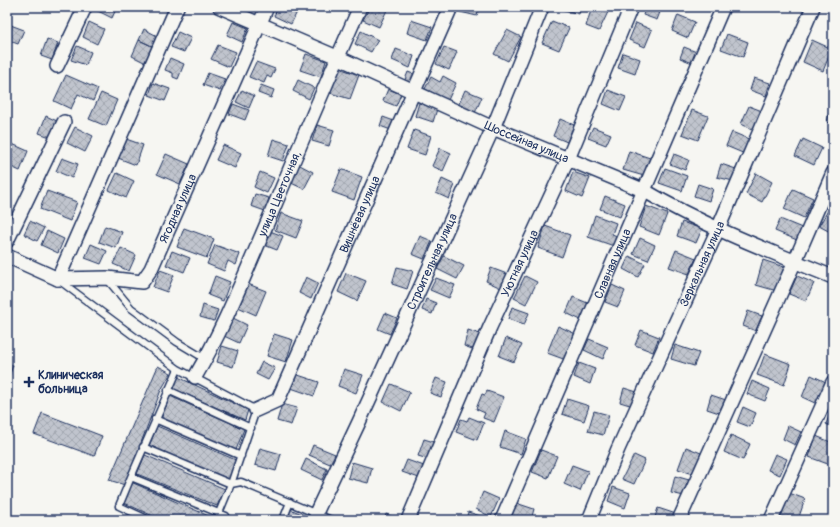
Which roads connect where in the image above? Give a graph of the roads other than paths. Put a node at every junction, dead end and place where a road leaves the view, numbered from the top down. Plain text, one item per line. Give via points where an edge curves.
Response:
1 (84, 7) edge
2 (177, 7) edge
3 (220, 7) edge
4 (267, 7) edge
5 (360, 7) edge
6 (451, 7) edge
7 (542, 7) edge
8 (631, 7) edge
9 (723, 7) edge
10 (813, 7) edge
11 (259, 24) junction
12 (337, 57) junction
13 (57, 66) dead end
14 (413, 92) junction
15 (64, 122) dead end
16 (492, 128) junction
17 (568, 159) junction
18 (833, 173) edge
19 (645, 191) junction
20 (718, 229) junction
21 (7, 241) edge
22 (7, 256) edge
23 (795, 261) junction
24 (833, 277) edge
25 (107, 278) junction
26 (58, 279) junction
27 (206, 357) junction
28 (178, 370) junction
29 (194, 377) junction
30 (833, 382) edge
31 (168, 390) junction
32 (256, 410) junction
33 (155, 420) junction
34 (251, 428) junction
35 (143, 447) junction
36 (241, 456) junction
37 (131, 477) junction
38 (231, 484) junction
39 (290, 502) junction
40 (219, 513) junction
41 (316, 513) junction
42 (226, 516) dead end
43 (149, 520) edge
44 (283, 520) edge
45 (331, 520) edge
46 (408, 520) edge
47 (502, 520) edge
48 (589, 520) edge
49 (679, 520) edge
50 (771, 520) edge

1 - 13 street
2 - 26 street
3 - 11 street, Шоссейная улица
4 - 11 street, Ягодная улица
5 - 12 street, улица Цветочная,
6 - 14 street, Вишнёвая улица
7 - 16 street, Строительная улица
8 - 17 street, Уютная улица
9 - 19 street, Славная улица
10 - 20 street, Зеркальная улица
11 - 12 street, Шоссейная улица
11 - 25 street, Ягодная улица via 150,269 142,282
12 - 14 street, Шоссейная улица
12 - 27 street, улица Цветочная, via 233,304
14 - 16 street, Шоссейная улица
14 - 32 street, Вишнёвая улица via 278,400
15 - 21 street
16 - 17 street, Шоссейная улица
16 - 41 street, Строительная улица
17 - 19 street, Шоссейная улица
17 - 46 street, Уютная улица via 490,327
18 - 23 street
19 - 20 street, Шоссейная улица
19 - 47 street, Славная улица
20 - 23 street, Шоссейная улица
20 - 48 street, Зеркальная улица via 618,449
22 - 26 street, Ягодная улица
23 - 24 street, Шоссейная улица
23 - 49 street
25 - 26 street, Ягодная улица
25 - 27 lane via 131,308 176,342
26 - 28 lane
27 - 29 street, улица Цветочная,
28 - 29 lane
28 - 31 lane
29 - 32 lane
30 - 50 street
31 - 33 lane
31 - 34 lane
32 - 34 lane
33 - 35 lane
33 - 36 lane
34 - 36 lane
35 - 37 lane
35 - 38 lane
36 - 38 lane
37 - 40 lane
37 - 43 lane via 119,506
38 - 39 lane via 241,482
38 - 40 lane
39 - 41 lane
39 - 44 lane
40 - 42 lane
41 - 45 lane

